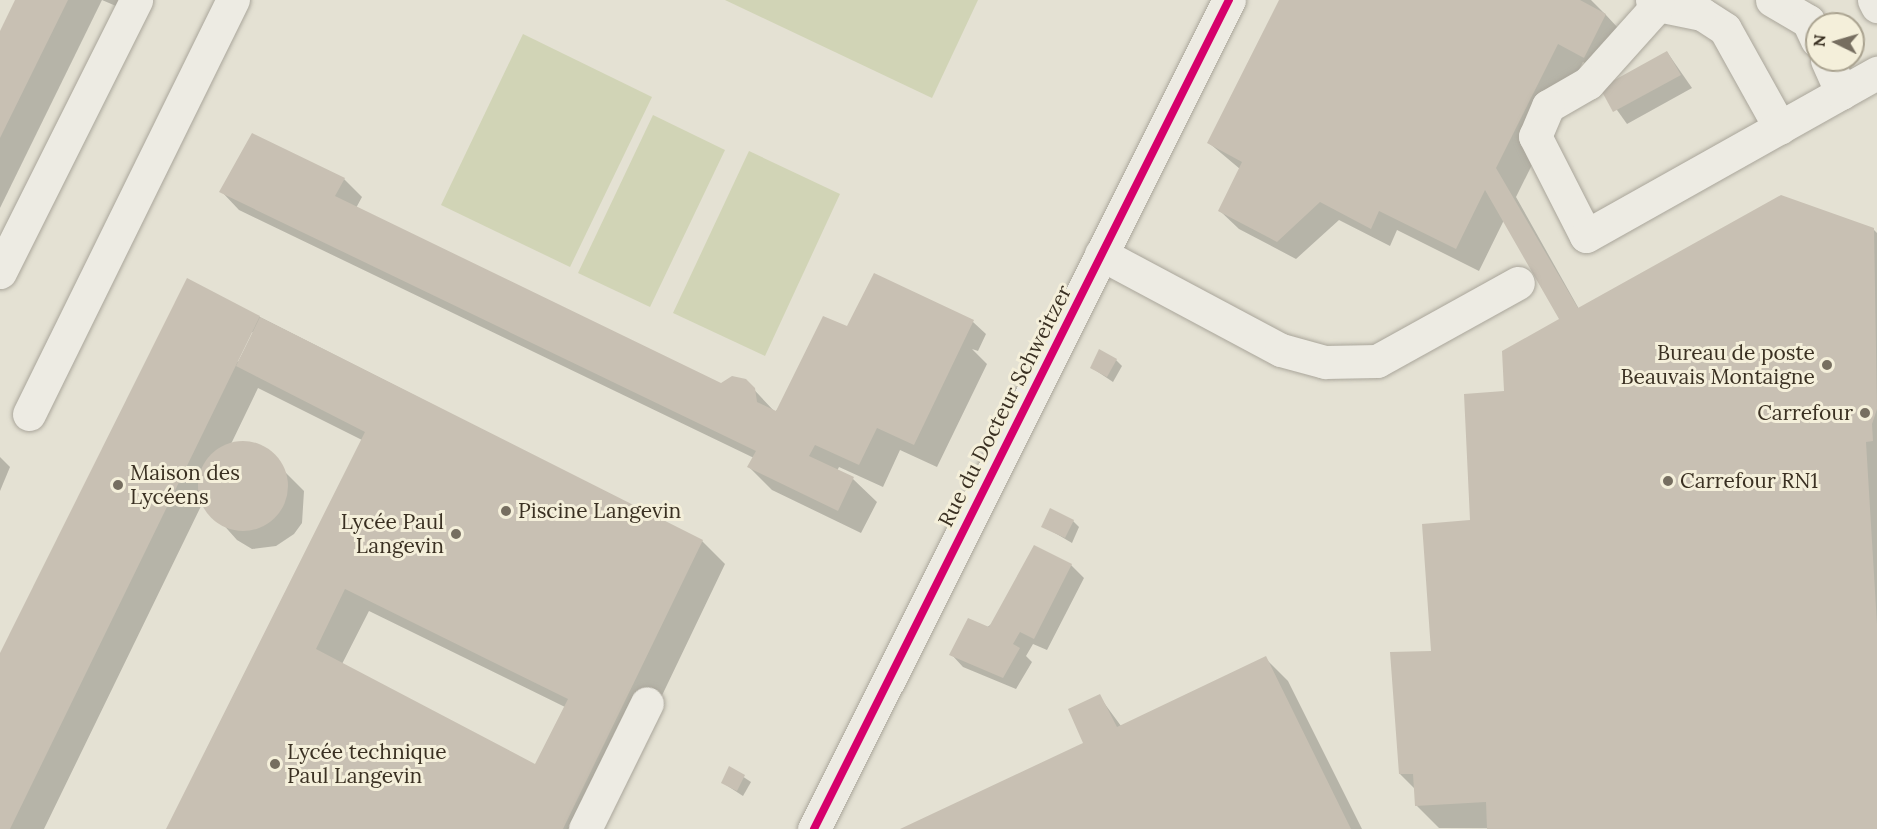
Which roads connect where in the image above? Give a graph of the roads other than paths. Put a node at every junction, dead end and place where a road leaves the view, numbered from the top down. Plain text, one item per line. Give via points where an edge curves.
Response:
1 (136, 0) edge
2 (233, 0) edge
3 (1228, 0) edge
4 (1772, 0) edge
5 (1874, 0) edge
6 (1655, 3) edge
7 (1877, 6) edge
8 (1805, 19) edge
9 (1832, 72) edge
10 (1877, 73) edge
11 (1842, 93) junction
12 (1779, 128) junction
13 (1101, 254) junction
14 (0, 272) edge
15 (1518, 283) dead end
16 (29, 414) dead end
17 (647, 703) dead end
18 (585, 829) edge
19 (814, 829) edge

1 - 14 street
2 - 16 street
3 - 13 street, Rue du Docteur Schweitzer
4 - 8 street
5 - 7 street
6 - 12 street via 1702,14 1725,29
6 - 12 street via 1588,83 1548,106 1535,136 1586,236
9 - 11 street
10 - 11 street
11 - 12 street
13 - 15 street via 1281,350 1325,362 1377,361
13 - 19 street, Rue du Docteur Schweitzer
17 - 18 street

